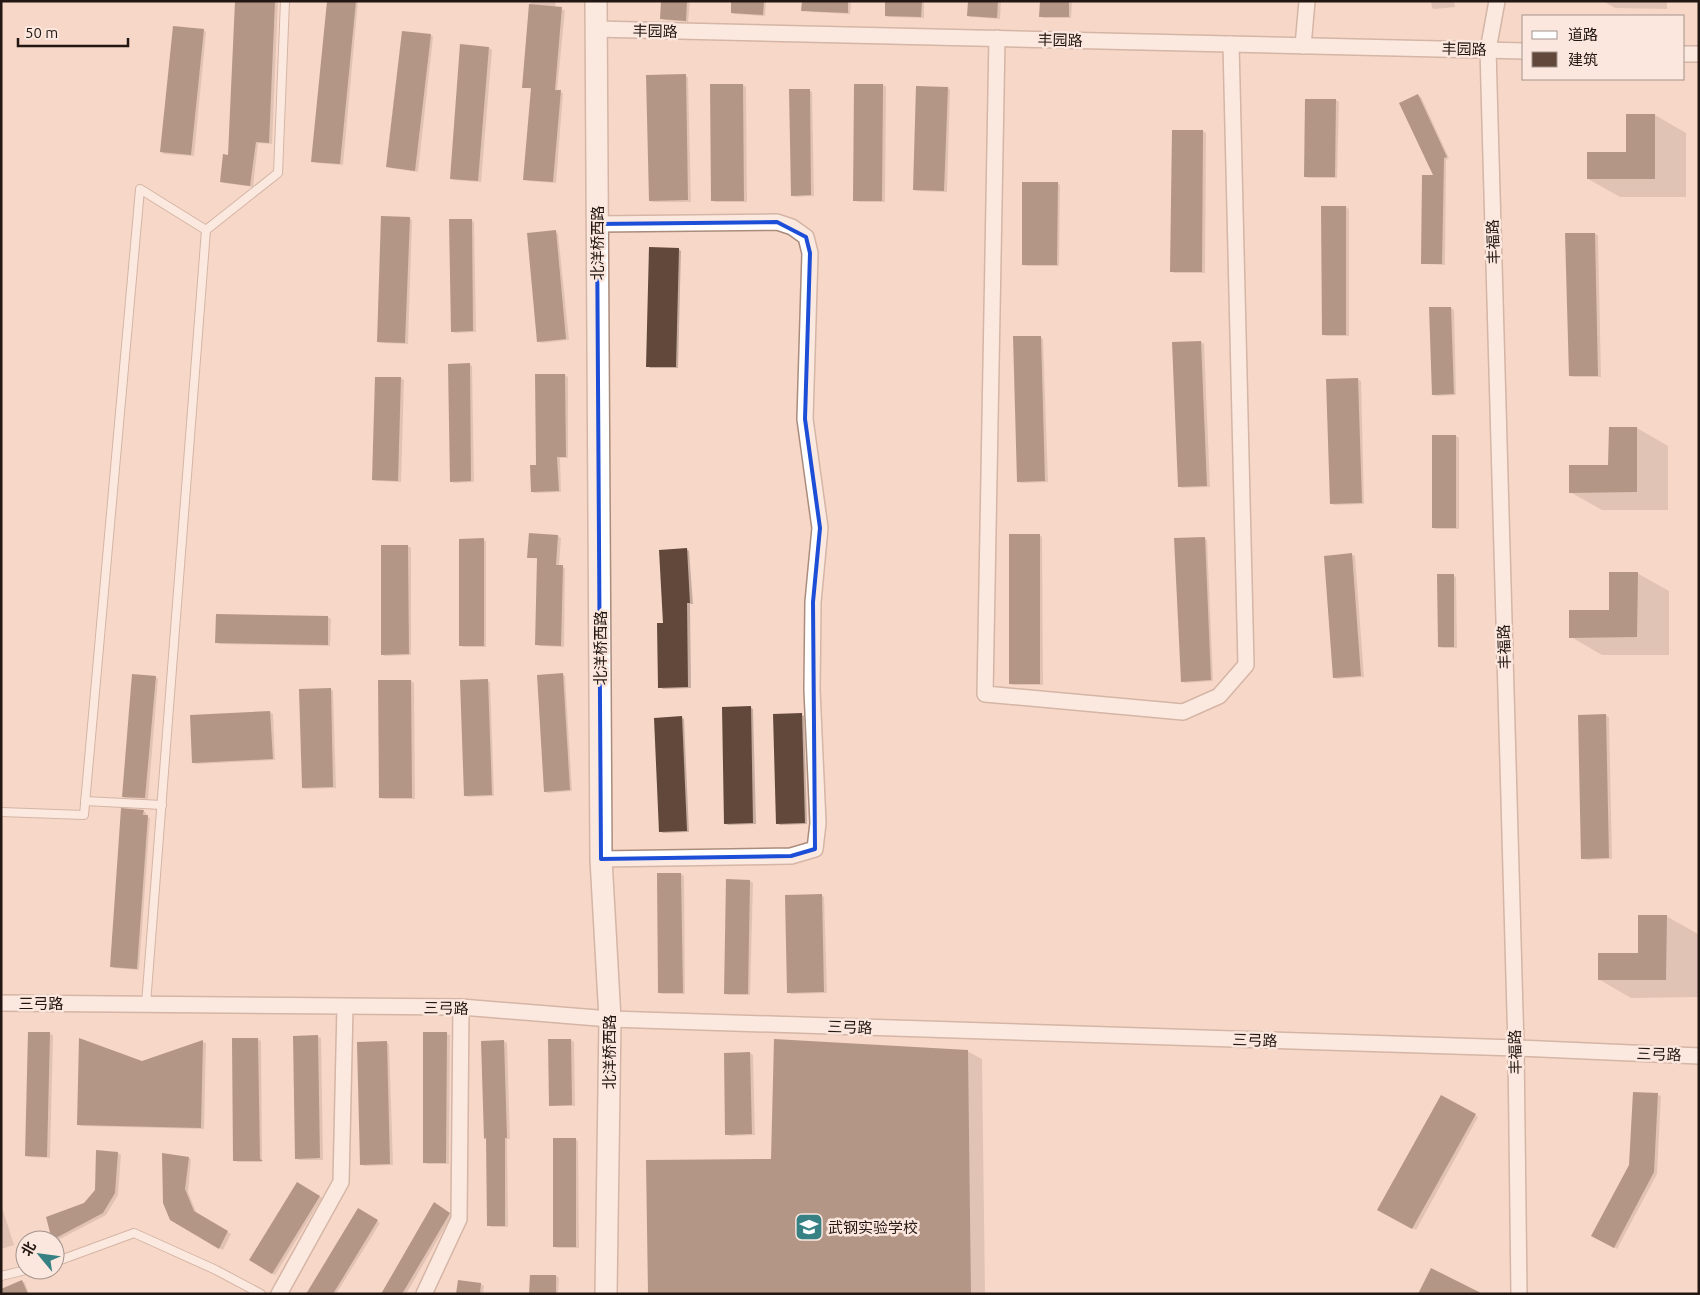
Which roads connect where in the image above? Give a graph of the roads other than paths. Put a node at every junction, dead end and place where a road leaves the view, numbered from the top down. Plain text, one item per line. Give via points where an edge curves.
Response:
1 (284, 1) edge
2 (596, 1) edge
3 (1308, 1) edge
4 (1497, 1) edge
5 (595, 29) junction
6 (998, 38) junction
7 (1231, 44) junction
8 (1303, 46) junction
9 (1488, 50) junction
10 (1522, 51) edge
11 (1685, 54) edge
12 (1699, 54) edge
13 (597, 224) junction
14 (206, 230) junction
15 (85, 801) junction
16 (162, 805) junction
17 (1, 812) edge
18 (601, 859) junction
19 (1, 1002) edge
20 (146, 1004) junction
21 (344, 1007) junction
22 (461, 1007) junction
23 (610, 1019) junction
24 (1516, 1048) junction
25 (1699, 1056) edge
26 (65, 1258) edge
27 (15, 1273) edge
28 (1, 1276) edge
29 (261, 1294) edge
30 (279, 1294) edge
31 (424, 1294) edge
32 (606, 1294) edge
33 (1519, 1294) edge

1 - 14 lane via 278,173
2 - 5 main road, 北洋桥西路
3 - 8 street
4 - 9 street, 丰福路
5 - 6 street, 丰园路
5 - 13 main road, 北洋桥西路
6 - 7 street, 丰园路
6 - 7 street via 985,694 1182,712 1219,696 1246,665
7 - 8 street, 丰园路
8 - 9 street, 丰园路
9 - 10 street, 丰园路
9 - 24 street, 丰福路
11 - 12 street
13 - 18 main road, 北洋桥西路
13 - 18 street via 777,222 806,237 810,253 805,419 820,528 812,602 818,823 815,849 791,856
14 - 15 lane via 140,189
14 - 16 lane
15 - 16 lane
15 - 17 lane via 84,815
16 - 20 lane
18 - 23 main road, 北洋桥西路
19 - 20 street, 三弓路
20 - 21 street, 三弓路
21 - 22 street, 三弓路
21 - 30 street via 341,1182
22 - 23 street, 三弓路
22 - 31 street via 460,1219
23 - 24 street, 三弓路
23 - 32 main road, 北洋桥西路
24 - 25 street, 三弓路
24 - 33 street, 丰福路
26 - 29 lane via 134,1233
27 - 28 lane

